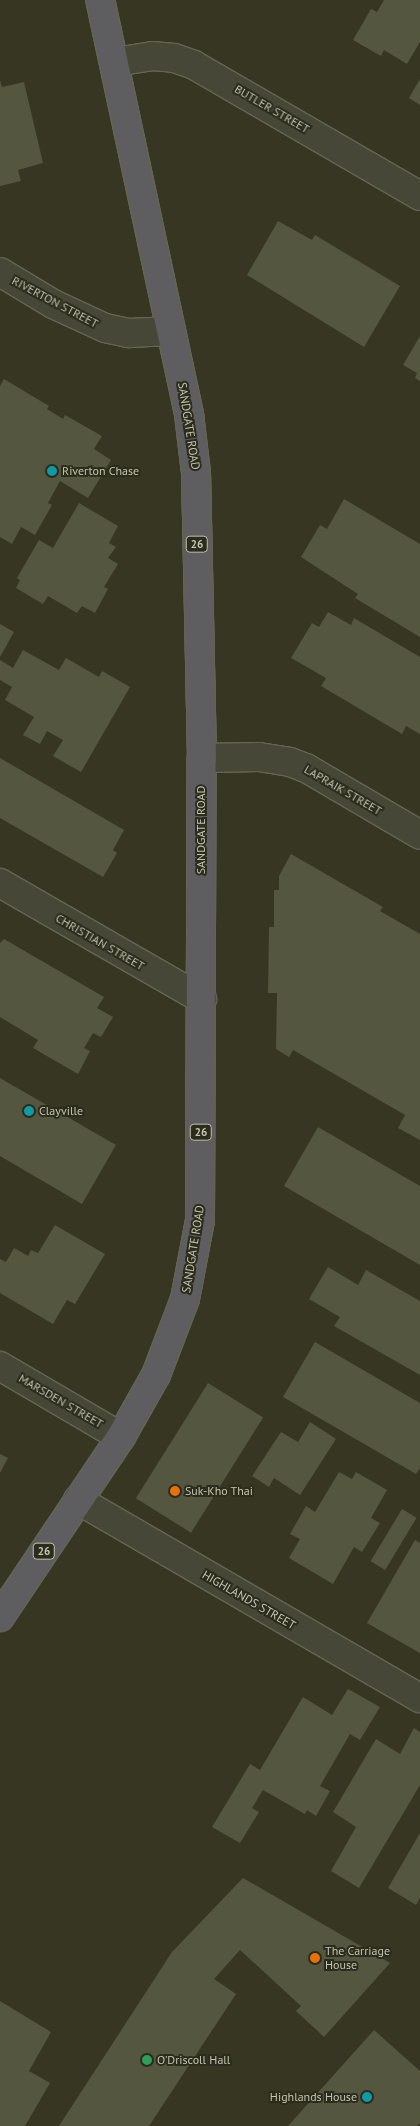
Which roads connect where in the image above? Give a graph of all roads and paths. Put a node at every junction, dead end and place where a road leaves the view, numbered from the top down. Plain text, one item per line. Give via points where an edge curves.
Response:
1 (100, 0) edge
2 (114, 62) junction
3 (420, 196) edge
4 (0, 272) edge
5 (171, 331) junction
6 (202, 758) junction
7 (420, 835) edge
8 (0, 883) edge
9 (202, 999) junction
10 (0, 1366) edge
11 (121, 1437) junction
12 (78, 1500) junction
13 (0, 1617) edge
14 (420, 1698) edge

1 - 2 highway, SANDGATE ROAD / 26
2 - 3 street, BUTLER STREET via 152,56 174,58 194,65
2 - 5 highway, SANDGATE ROAD / 26
4 - 5 street, RIVERTON STREET via 53,304 105,328 130,333
5 - 6 highway, SANDGATE ROAD / 26 via 189,414 196,473
6 - 7 street, LAPRAIK STREET via 260,757 290,762 306,768
6 - 9 highway, SANDGATE ROAD / 26
8 - 9 street, CHRISTIAN STREET
9 - 11 highway, SANDGATE ROAD / 26 via 201,1173 193,1264 172,1336 156,1375
10 - 11 street, MARSDEN STREET
11 - 12 highway, SANDGATE ROAD / 26
12 - 13 highway, SANDGATE ROAD / 26
12 - 14 street, HIGHLANDS STREET

